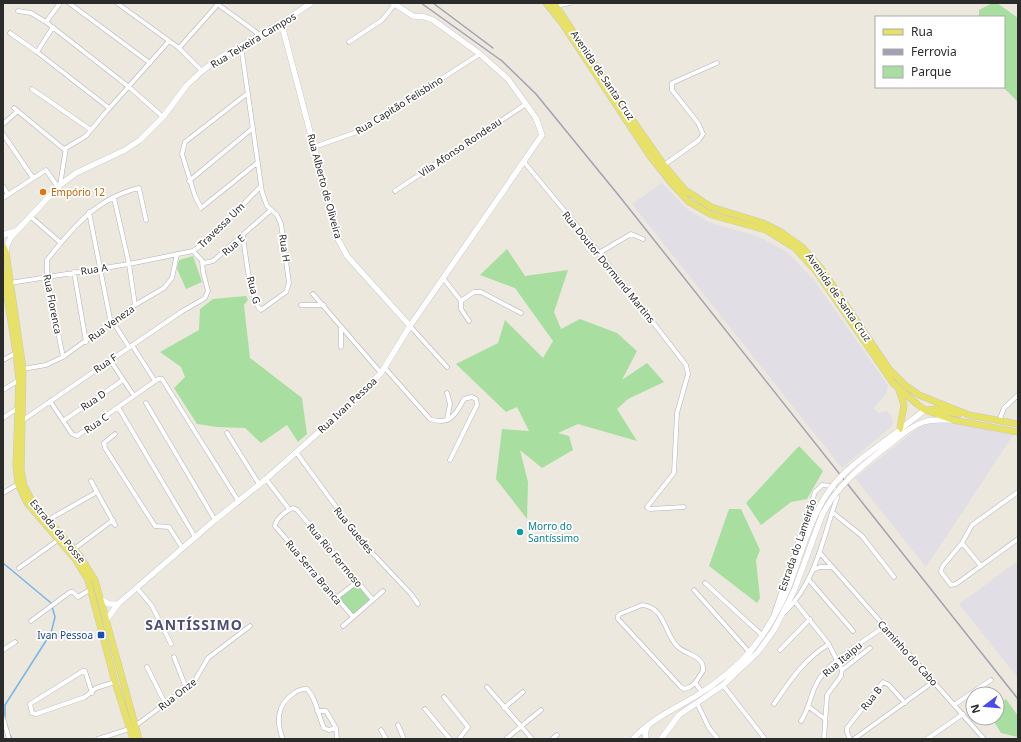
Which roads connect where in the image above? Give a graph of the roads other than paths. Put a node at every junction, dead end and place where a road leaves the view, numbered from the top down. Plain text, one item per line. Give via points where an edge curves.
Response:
1 (60, 3) edge
2 (69, 3) edge
3 (117, 3) edge
4 (217, 3) edge
5 (546, 3) edge
6 (570, 3) edge
7 (308, 4) edge
8 (394, 4) edge
9 (555, 4) edge
10 (18, 11) dead end
11 (46, 22) junction
12 (280, 23) junction
13 (53, 28) junction
14 (10, 33) dead end
15 (260, 35) junction
16 (169, 41) junction
17 (349, 42) dead end
18 (242, 46) junction
19 (179, 48) junction
20 (36, 52) junction
21 (480, 54) junction
22 (150, 63) junction
23 (717, 63) dead end
24 (202, 71) junction
25 (129, 87) junction
26 (32, 89) dead end
27 (248, 94) junction
28 (526, 104) junction
29 (109, 108) junction
30 (163, 117) junction
31 (3, 124) edge
32 (253, 128) junction
33 (91, 130) junction
34 (3, 134) edge
35 (314, 147) junction
36 (65, 150) junction
37 (524, 162) junction
38 (257, 163) junction
39 (664, 165) junction
40 (33, 178) junction
41 (190, 181) junction
42 (3, 186) edge
43 (59, 186) junction
44 (261, 186) junction
45 (395, 191) dead end
46 (8, 194) junction
47 (3, 198) edge
48 (114, 198) junction
49 (271, 210) junction
50 (89, 212) junction
51 (31, 217) junction
52 (146, 220) dead end
53 (16, 231) junction
54 (3, 235) edge
55 (243, 236) junction
56 (643, 239) dead end
57 (61, 243) junction
58 (3, 246) edge
59 (193, 251) junction
60 (599, 253) junction
61 (177, 254) junction
62 (5, 255) edge
63 (202, 261) junction
64 (129, 264) junction
65 (101, 268) junction
66 (3, 271) edge
67 (74, 272) junction
68 (47, 277) junction
69 (443, 278) junction
70 (10, 283) junction
71 (288, 290) joint
72 (314, 294) dead end
73 (5, 296) edge
74 (461, 302) junction
75 (135, 305) junction
76 (301, 305) dead end
77 (324, 305) junction
78 (521, 313) dead end
79 (469, 321) dead end
80 (112, 323) junction
81 (410, 326) junction
82 (341, 327) junction
83 (86, 342) junction
84 (130, 346) junction
85 (341, 348) dead end
86 (16, 353) junction
87 (63, 357) junction
88 (3, 360) edge
89 (110, 360) junction
90 (447, 367) dead end
91 (385, 368) junction
92 (23, 369) junction
93 (380, 373) junction
94 (19, 380) junction
95 (123, 380) junction
96 (155, 381) junction
97 (898, 388) junction
98 (3, 390) edge
99 (447, 393) dead end
100 (1018, 395) edge
101 (134, 396) junction
102 (50, 401) junction
103 (146, 403) dead end
104 (118, 407) junction
105 (21, 410) junction
106 (925, 410) junction
107 (30, 415) junction
108 (968, 415) junction
109 (3, 418) edge
110 (23, 420) junction
111 (63, 420) junction
112 (447, 420) junction
113 (953, 420) junction
114 (999, 421) junction
115 (1018, 424) edge
116 (899, 432) junction
117 (1018, 432) edge
118 (227, 433) dead end
119 (115, 434) dead end
120 (296, 452) junction
121 (450, 460) dead end
122 (266, 479) junction
123 (91, 481) dead end
124 (18, 484) junction
125 (260, 484) junction
126 (97, 492) junction
127 (1018, 492) edge
128 (3, 493) edge
129 (239, 502) junction
130 (684, 507) dead end
131 (289, 509) junction
132 (832, 512) junction
133 (48, 520) junction
134 (113, 520) junction
135 (215, 520) junction
136 (115, 525) dead end
137 (195, 537) junction
138 (1018, 539) edge
139 (58, 540) junction
140 (962, 543) junction
141 (74, 549) junction
142 (183, 549) junction
143 (820, 552) junction
144 (981, 566) junction
145 (832, 567) junction
146 (19, 568) dead end
147 (813, 570) junction
148 (894, 577) dead end
149 (809, 580) junction
150 (357, 582) junction
151 (705, 583) dead end
152 (137, 588) junction
153 (92, 589) junction
154 (694, 590) dead end
155 (383, 591) dead end
156 (336, 598) junction
157 (102, 600) junction
158 (373, 600) junction
159 (795, 602) junction
160 (118, 604) junction
161 (418, 604) dead end
162 (784, 613) junction
163 (353, 617) junction
164 (773, 618) junction
165 (107, 619) junction
166 (810, 619) junction
167 (30, 621) dead end
168 (250, 626) dead end
169 (343, 626) dead end
170 (884, 627) junction
171 (853, 631) dead end
172 (763, 636) junction
173 (15, 642) dead end
174 (171, 644) dead end
175 (829, 644) junction
176 (870, 648) dead end
177 (3, 650) edge
178 (780, 650) dead end
179 (750, 653) junction
180 (174, 657) dead end
181 (838, 660) junction
182 (147, 667) dead end
183 (842, 670) junction
184 (991, 680) dead end
185 (115, 682) junction
186 (933, 682) junction
187 (695, 683) junction
188 (723, 685) junction
189 (487, 687) dead end
190 (186, 688) junction
191 (523, 692) dead end
192 (702, 692) junction
193 (92, 693) junction
194 (444, 698) dead end
195 (165, 703) junction
196 (697, 703) junction
197 (905, 703) junction
198 (774, 704) dead end
199 (954, 705) junction
200 (809, 707) junction
201 (504, 708) junction
202 (425, 709) dead end
203 (541, 710) dead end
204 (317, 711) junction
205 (963, 714) junction
206 (3, 718) edge
207 (825, 719) junction
208 (801, 721) dead end
209 (648, 724) junction
210 (398, 725) dead end
211 (521, 726) junction
212 (132, 728) junction
213 (336, 728) junction
214 (381, 730) dead end
215 (557, 735) dead end
216 (507, 738) edge
217 (9, 739) edge
218 (98, 739) edge
219 (133, 739) edge
220 (139, 739) edge
221 (283, 739) edge
222 (336, 739) edge
223 (386, 739) edge
224 (404, 739) edge
225 (450, 739) edge
226 (459, 739) edge
227 (532, 739) edge
228 (552, 739) edge
229 (633, 739) edge
230 (646, 739) edge
231 (661, 739) edge
232 (718, 739) edge
233 (765, 739) edge
234 (824, 739) edge
235 (853, 739) edge
236 (927, 739) edge
237 (984, 739) edge

1 - 11 street
2 - 22 street
3 - 16 street
4 - 15 street
4 - 19 street
5 - 97 main road, Avenida de Santa Cruz via 650,156 679,193 704,212 766,230 795,248 816,270
6 - 9 street
7 - 12 street, Rua Teixeira Campos
8 - 17 street via 382,20
8 - 21 street via 414,16 433,20
9 - 39 main road, Avenida de Santa Cruz
10 - 11 street via 31,13
11 - 13 street
12 - 15 street, Rua Teixeira Campos
12 - 35 street, Rua Alberto de Oliveira
13 - 20 street
13 - 25 street
14 - 20 street
15 - 18 street, Rua Teixeira Campos
16 - 19 street
16 - 22 street
18 - 24 street, Rua Teixeira Campos
18 - 27 street, Rua H
19 - 24 street
20 - 29 street
21 - 28 street via 508,79
21 - 35 street, Rua Capitão Felisbino via 360,131
22 - 25 street
23 - 39 street via 672,83 672,90 703,134 699,140
24 - 30 street, Rua Teixeira Campos via 187,85
25 - 29 street
25 - 30 street
26 - 33 street
27 - 32 street, Rua H
27 - 41 street via 185,142 182,154
28 - 37 street, Rua Ivan Pessoa via 540,126 542,135
28 - 45 street, Vila Afonso Rondeau
29 - 33 street
30 - 43 street, Rua Teixeira Campos via 132,146 76,174
31 - 36 street via 16,110
32 - 38 street, Rua H
32 - 41 street
33 - 36 street via 83,140
34 - 40 street
35 - 81 street, Rua Alberto de Oliveira via 342,248 354,265
36 - 43 street
37 - 60 street, Rua Doutor Dormund Martins
37 - 69 street, Rua Ivan Pessoa
38 - 41 street via 203,208 198,205
38 - 44 street, Rua H
39 - 108 main road, Avenida de Santa Cruz via 685,190 702,203 763,223 796,241 821,268 898,379 919,395
40 - 43 street via 46,170
40 - 46 street
42 - 46 street
43 - 51 street, Rua Teixeira Campos
44 - 49 street, Rua H via 264,200
44 - 59 street, Travessa Um via 210,239
46 - 47 street
48 - 50 street, Rua Florenca
48 - 52 street, Rua Florenca via 139,188
48 - 64 street
49 - 55 street, Rua E
49 - 71 street, Rua H via 279,218 283,232
50 - 57 street, Rua Florenca
50 - 65 street
51 - 53 street, Rua Teixeira Campos
51 - 57 street
53 - 54 street, Rua Teixeira Campos
53 - 62 street, Rua Teixeira Campos via 9,240
55 - 63 street, Rua E via 213,261
55 - 71 street, Rua G via 254,296 259,309 266,307
56 - 60 street via 631,234
57 - 68 street, Rua Florenca via 47,260
58 - 62 main road, Estrada da Posse
59 - 61 street, Travessa Um
59 - 63 street
60 - 130 street, Rua Doutor Dormund Martins via 686,365 688,374 677,413 674,472 647,507
61 - 64 street, Rua A
61 - 75 street, Rua Veneza via 169,283
62 - 70 main road, Estrada da Posse
63 - 84 street, Rua F via 207,295
64 - 65 street, Rua A
64 - 75 street
65 - 67 street, Rua A
65 - 80 street
66 - 73 main road, Estrada da Posse
67 - 68 street, Rua A
67 - 83 street
68 - 70 street, Rua A
68 - 87 street, Rua Florenca
69 - 74 street
69 - 81 street, Rua Ivan Pessoa
70 - 92 main road, Estrada da Posse
72 - 77 street
73 - 86 main road, Estrada da Posse
74 - 78 street via 474,292 482,292
74 - 79 street
75 - 80 street, Rua Veneza
76 - 77 street
77 - 82 street
80 - 83 street, Rua Veneza
80 - 84 street
81 - 90 street
81 - 91 street, Rua Ivan Pessoa
82 - 85 street
82 - 93 street
83 - 87 street, Rua Veneza
84 - 89 street, Rua F
84 - 96 street
86 - 88 street
86 - 94 main road, Estrada da Posse
87 - 92 street, Rua Veneza
89 - 95 street
89 - 102 street, Rua F
91 - 93 street, Rua Ivan Pessoa
91 - 112 street via 426,416 434,420
92 - 105 main road, Estrada da Posse
93 - 120 street, Rua Ivan Pessoa via 355,400
94 - 98 street
94 - 105 main road, Estrada da Posse
95 - 101 street
95 - 111 street, Rua D
96 - 101 street
96 - 129 street via 162,379
97 - 106 main road, Avenida de Santa Cruz
97 - 116 main road via 904,405
99 - 112 street via 450,404
100 - 114 street via 1004,408
101 - 104 street, Rua D
102 - 107 street, Rua F
102 - 111 street
103 - 135 street
104 - 111 street, Rua C via 76,436
104 - 137 street
105 - 107 street
105 - 109 street
105 - 110 main road, Estrada da Posse
105 - 124 main road, Estrada da Posse via 16,465
106 - 108 main road via 936,409
106 - 113 main road, Avenida de Santa Cruz
106 - 116 street, Estrada do Lameirão
107 - 110 street, Rua F
108 - 114 main road, Avenida de Santa Cruz
110 - 133 main road, Estrada da Posse via 22,479 30,497
112 - 121 street via 456,414 464,399 472,396 476,399 477,405
113 - 116 street, Estrada do Lameirão via 926,420
113 - 117 main road
114 - 115 main road, Avenida de Santa Cruz
116 - 162 street, Estrada do Lameirão, bridge via 830,500
116 - 164 street, Estrada do Lameirão, bridge via 846,473 825,498 813,522 788,589
118 - 125 street
119 - 142 street via 104,443 105,448 155,526 169,527
120 - 122 street, Rua Ivan Pessoa
120 - 161 street, Rua Guedes via 361,541
122 - 125 street, Rua Ivan Pessoa
122 - 131 street
123 - 126 street
124 - 128 street
124 - 139 main road, Estrada da Posse via 27,503
125 - 129 street, Rua Ivan Pessoa
126 - 133 street
126 - 134 street
127 - 140 street via 972,525
129 - 135 street, Rua Ivan Pessoa
131 - 150 street, Rua Rio Formoso via 297,510
131 - 156 street, Rua Serra Branca via 277,520 276,528
132 - 143 street, Estrada do Lameirão
132 - 148 street via 862,536
132 - 164 street, Estrada do Lameirão via 838,498 836,490 832,486 822,485 815,492
133 - 141 main road, Estrada da Posse
134 - 136 street
134 - 141 street
135 - 137 street, Rua Ivan Pessoa
137 - 142 street, Rua Ivan Pessoa
138 - 144 street
139 - 146 street
139 - 153 main road, Estrada da Posse via 80,565
140 - 144 street
140 - 144 street via 942,567 943,576 951,584 956,584
141 - 157 main road, Estrada da Posse via 92,574
142 - 152 street, Rua Ivan Pessoa
143 - 145 street, Caminho do Cabo
143 - 147 street, Estrada do Lameirão
145 - 147 street
145 - 170 street, Caminho do Cabo
147 - 149 street, Estrada do Lameirão
149 - 159 street, Estrada do Lameirão
149 - 171 street
150 - 156 street
150 - 158 street, Rua Rio Formoso
151 - 172 street
152 - 160 street, Rua Ivan Pessoa
152 - 174 street via 152,606
153 - 167 street via 78,597 70,592
153 - 185 main road, Estrada da Posse
154 - 179 street
155 - 158 street
156 - 163 street, Rua Serra Branca
157 - 160 street via 109,604
157 - 165 main road, Estrada da Posse
158 - 163 street
159 - 162 street, Estrada do Lameirão
159 - 166 street
160 - 165 street, Rua Ivan Pessoa
162 - 188 street, Estrada do Lameirão via 758,652
163 - 169 street
164 - 172 street, Estrada do Lameirão
165 - 212 main road, Estrada da Posse
166 - 175 street
166 - 178 street
168 - 190 street, Rua Onze via 211,655 197,680
170 - 181 street, Rua Itaipu
170 - 186 street, Caminho do Cabo
172 - 179 street, Estrada do Lameirão
173 - 177 street
175 - 181 street
175 - 198 street via 801,666
176 - 183 street
179 - 192 street, Estrada do Lameirão via 730,672
180 - 190 street
181 - 183 street
181 - 200 street, Rua Itaipu via 818,680
182 - 195 street
183 - 207 street via 841,676 831,687 828,695
184 - 199 street
185 - 193 street via 96,688
185 - 212 main road, Estrada da Posse
186 - 197 street
186 - 199 street, Caminho do Cabo
187 - 187 street via 703,671 702,664 697,657 677,646 658,612 642,606 618,616 623,625 681,687 688,688
187 - 192 street
188 - 196 street, Estrada do Lameirão
188 - 233 street
189 - 201 street
190 - 195 street, Rua Onze
191 - 201 street
192 - 209 street, Estrada do Lameirão
193 - 193 street via 86,672 83,670 30,704 29,708 34,714
194 - 226 street via 468,727
195 - 212 street, Rua Onze
196 - 231 street, Estrada do Lameirão via 679,715
196 - 232 street via 709,728
197 - 235 street
197 - 235 street, Rua B via 884,682 847,728 846,732
199 - 205 street, Caminho do Cabo
200 - 207 street
200 - 208 street, Rua Itaipu
201 - 211 street
202 - 225 street
203 - 211 street
204 - 213 street via 326,711
204 - 213 street via 324,728
204 - 221 street via 308,689 299,690 287,698 282,704 279,716
205 - 236 street
205 - 237 street, Caminho do Cabo
206 - 217 street
207 - 234 street
209 - 229 street, Estrada do Lameirão
209 - 230 street
210 - 224 street
211 - 216 street
211 - 227 street
212 - 218 street
212 - 219 main road, Estrada da Posse
212 - 220 main road, Estrada da Posse
213 - 222 street
214 - 223 street
215 - 228 street

